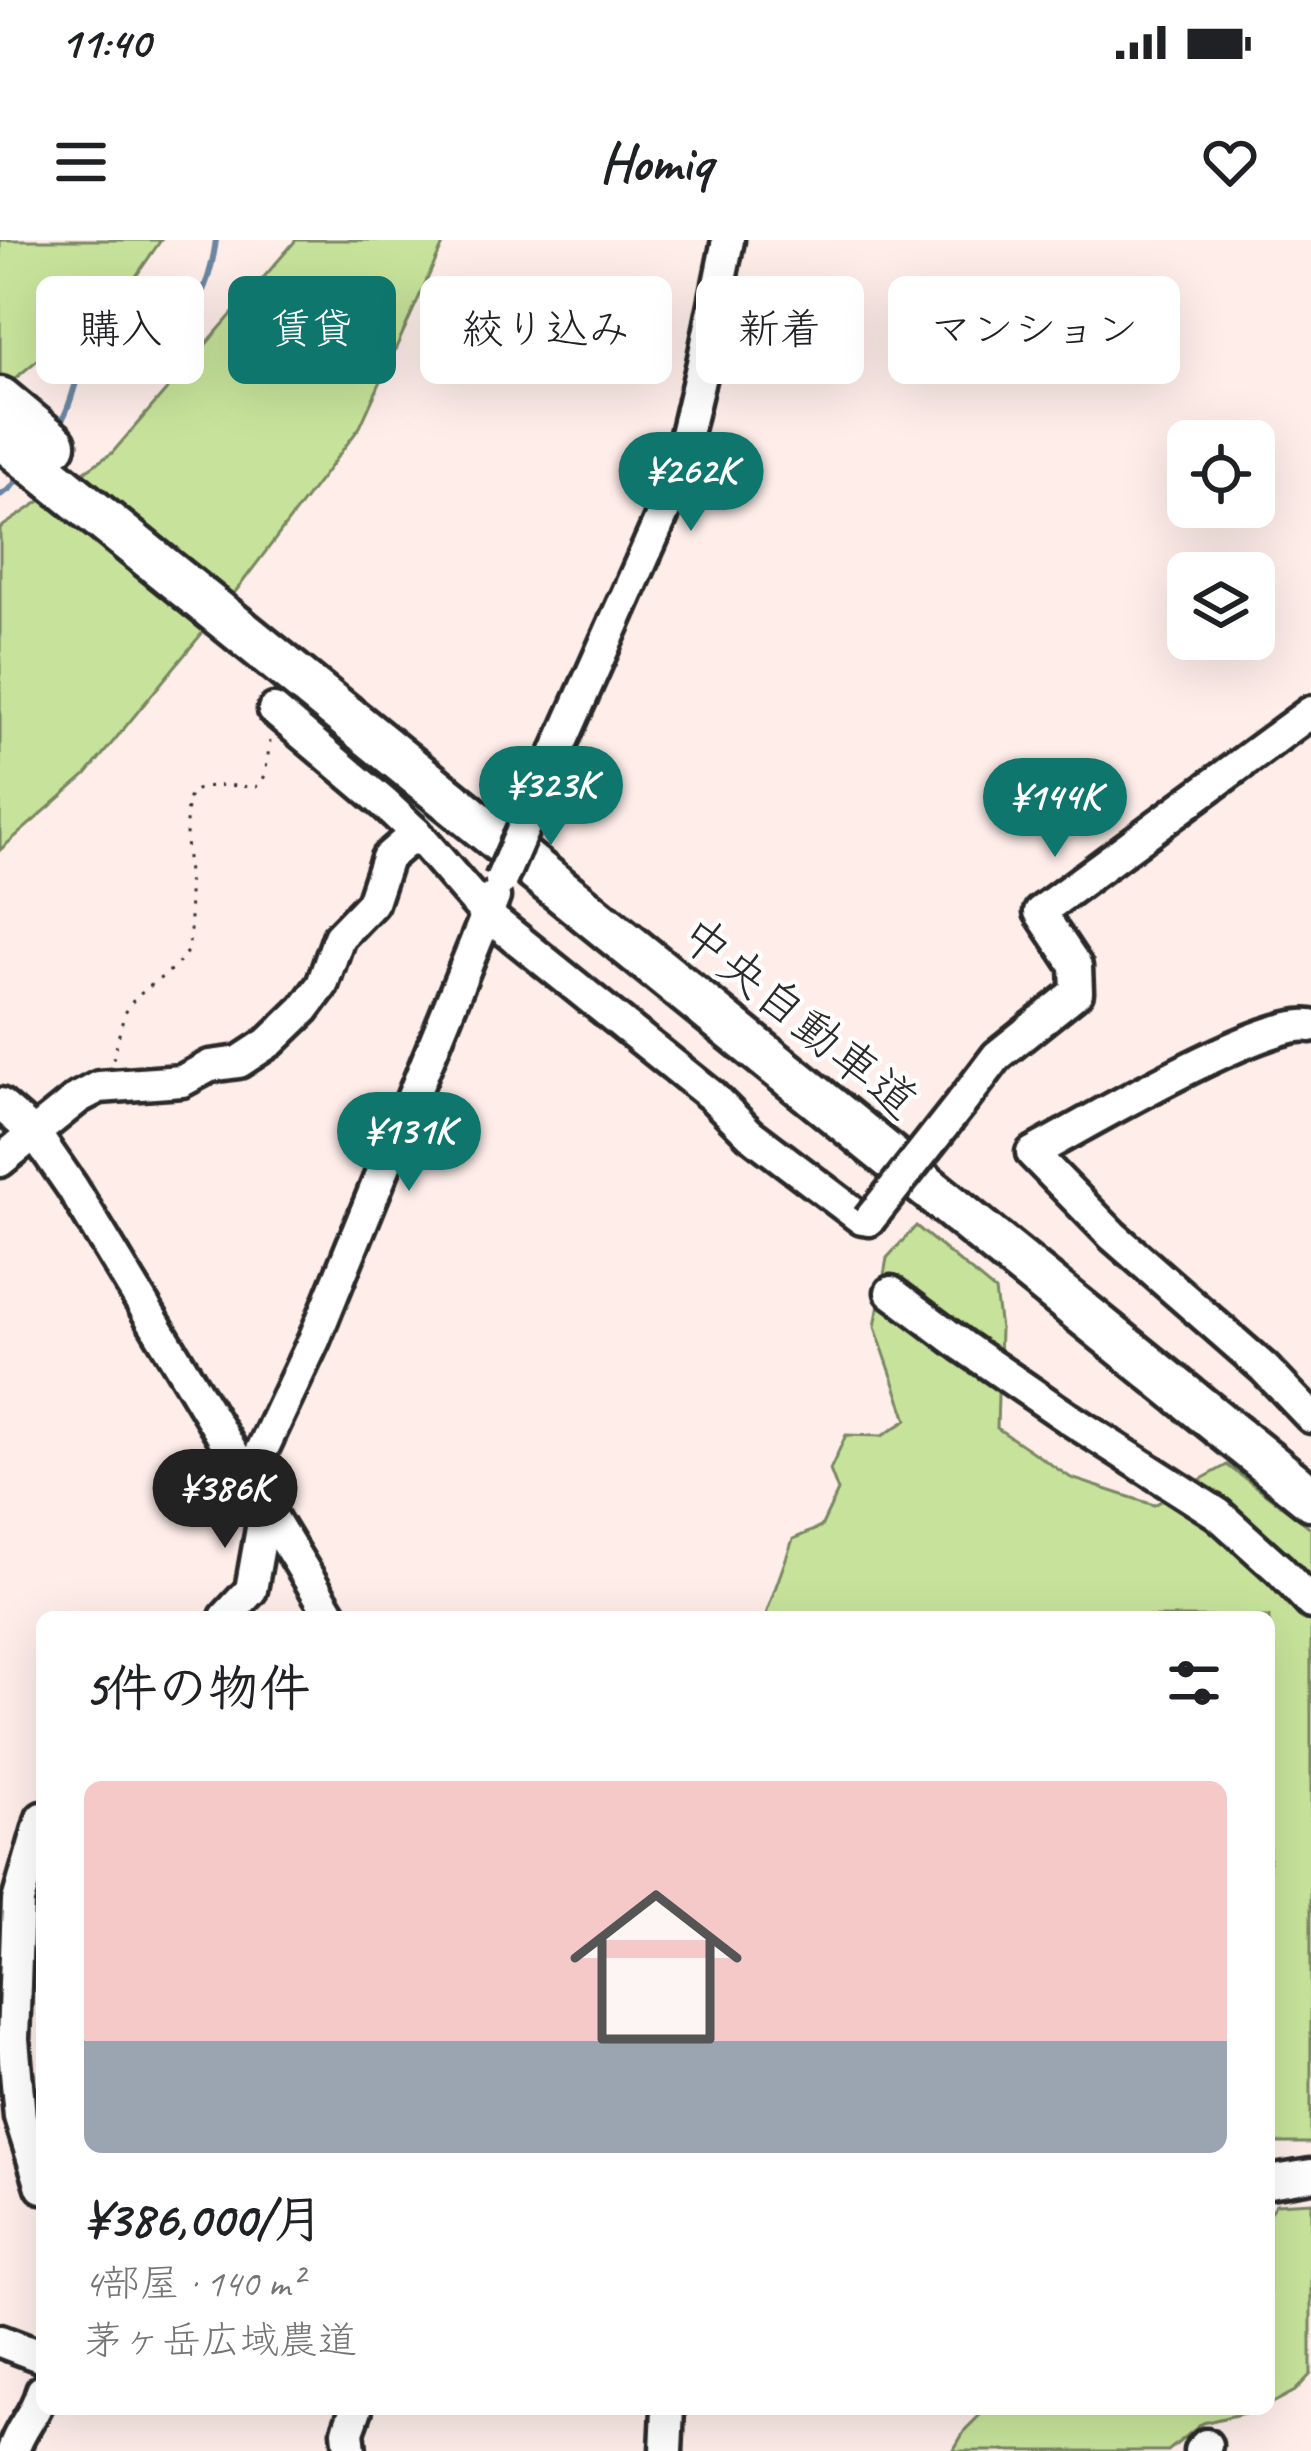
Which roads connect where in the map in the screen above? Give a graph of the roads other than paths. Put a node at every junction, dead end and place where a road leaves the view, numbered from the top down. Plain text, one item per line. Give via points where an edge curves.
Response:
1 (728, 240) edge
2 (0, 399) edge
3 (0, 436) edge
4 (147, 539) junction
5 (274, 710) road end
6 (1311, 712) edge
7 (416, 833) junction
8 (487, 915) junction
9 (1311, 1025) edge
10 (0, 1104) edge
11 (36, 1135) junction
12 (0, 1161) edge
13 (891, 1292) dead end
14 (1311, 1417) edge
15 (1311, 1461) edge
16 (250, 1478) junction
17 (1311, 1498) edge
18 (266, 1506) junction
19 (1311, 1603) edge
20 (231, 1611) edge
21 (328, 1611) edge
22 (36, 1838) edge
23 (8, 1981) edge
24 (36, 2168) edge
25 (1311, 2175) edge
26 (1275, 2181) edge
27 (0, 2341) edge
28 (36, 2354) edge
29 (36, 2412) edge
30 (668, 2415) edge
31 (13, 2451) edge
32 (666, 2451) edge

1 - 8 street, bridge via 672,493
2 - 4 highway, 中央自動車道
3 - 4 highway, 中央自動車道
4 - 15 highway, 中央自動車道
4 - 17 highway, 中央自動車道
5 - 7 street
6 - 8 street, bridge via 1040,911 1076,966 1077,992 997,1056 869,1220 750,1134
7 - 8 street
7 - 11 street via 387,858 373,903 339,938 322,985 271,1041 239,1062 182,1081 99,1087
8 - 16 street
9 - 14 street via 1229,1049 1032,1153
10 - 11 street
11 - 12 street
11 - 16 street
13 - 19 street via 1218,1514
16 - 18 street
18 - 20 street via 250,1590
18 - 21 street
22 - 23 street
23 - 24 street via 20,2116
25 - 26 street
27 - 28 street
29 - 31 street
30 - 32 street

